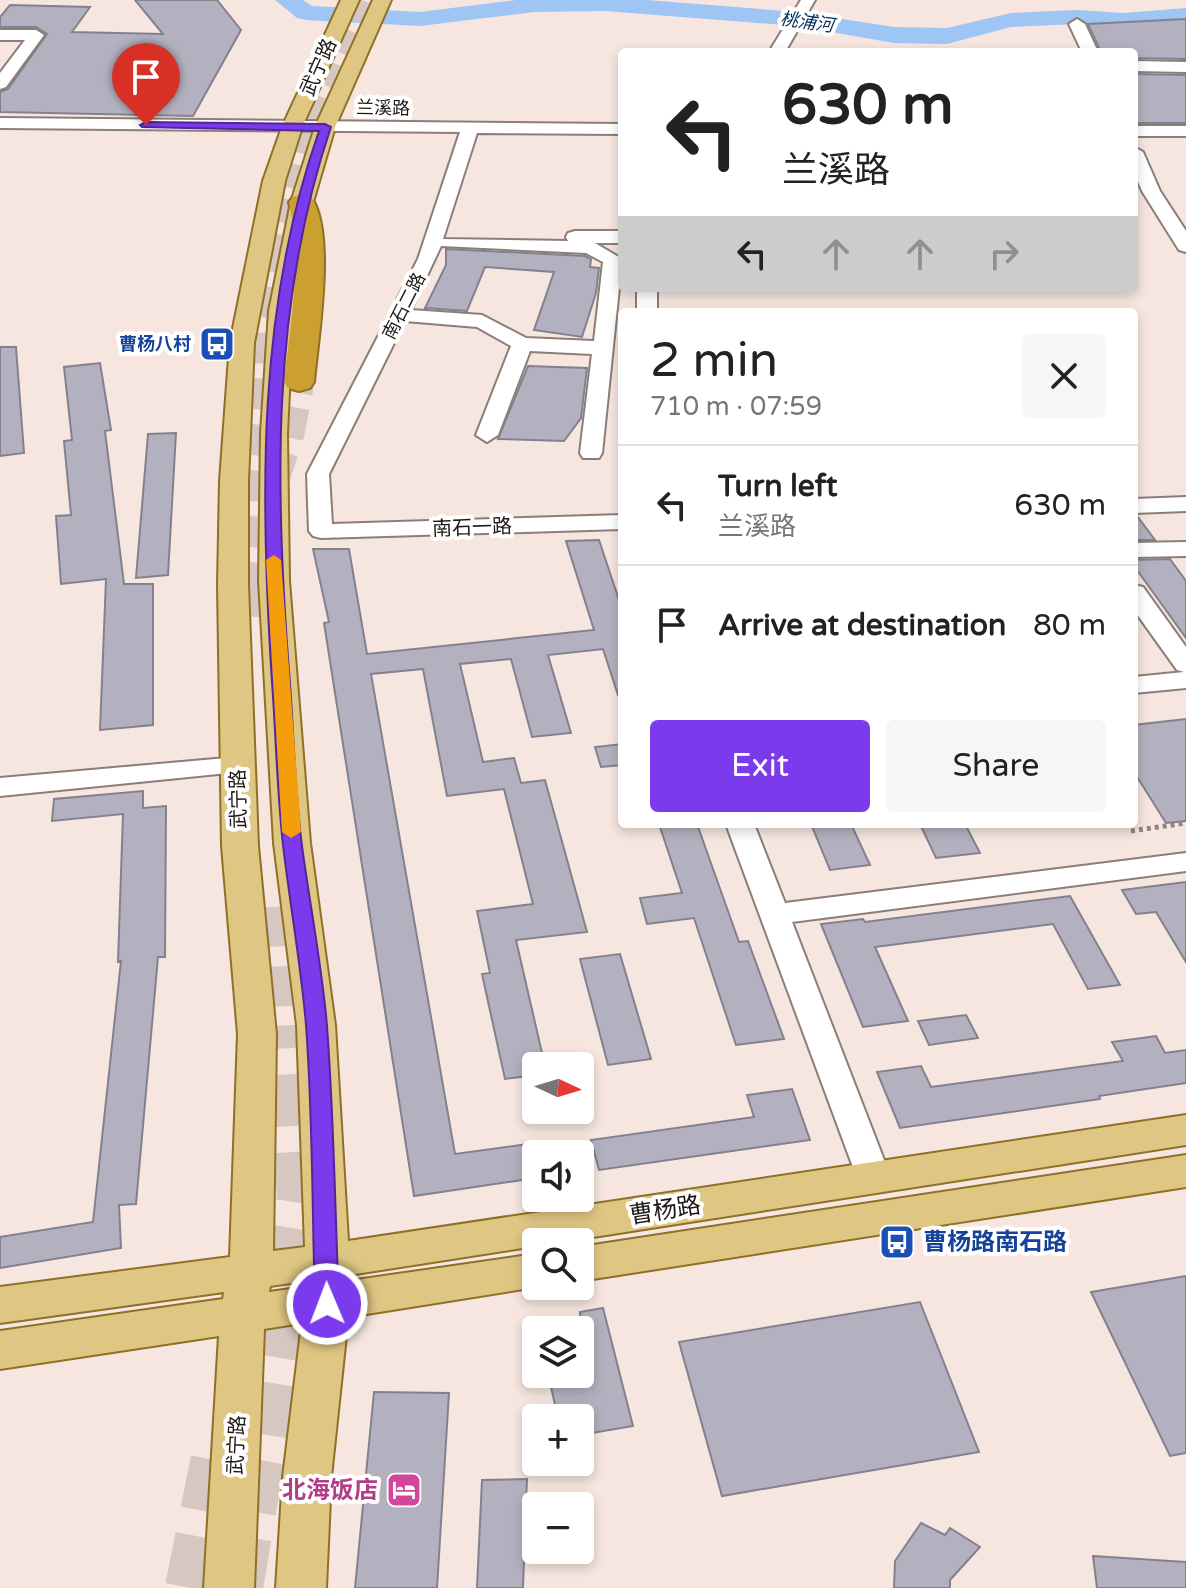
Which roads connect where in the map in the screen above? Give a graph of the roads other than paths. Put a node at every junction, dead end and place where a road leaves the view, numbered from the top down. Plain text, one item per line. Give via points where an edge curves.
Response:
1 (808, 2) edge
2 (345, 10) edge
3 (376, 10) edge
4 (1077, 24) dead end
5 (0, 35) edge
6 (779, 48) edge
7 (1088, 48) edge
8 (1138, 66) edge
9 (1186, 67) edge
10 (0, 84) edge
11 (0, 123) edge
12 (292, 127) junction
13 (325, 127) junction
14 (470, 129) junction
15 (618, 129) edge
16 (1138, 131) edge
17 (1186, 131) edge
18 (1138, 161) edge
19 (302, 202) junction
20 (443, 237) junction
21 (618, 237) edge
22 (1186, 246) edge
23 (399, 315) junction
24 (522, 344) junction
25 (604, 348) junction
26 (299, 382) tunnel mouth
27 (487, 435) dead end
28 (591, 453) dead end
29 (1186, 504) edge
30 (1138, 506) edge
31 (618, 522) edge
32 (321, 531) joint
33 (1186, 549) edge
34 (1138, 550) edge
35 (1138, 598) edge
36 (1186, 665) edge
37 (1186, 680) edge
38 (1138, 685) edge
39 (238, 765) junction
40 (0, 787) edge
41 (742, 828) edge
42 (1186, 862) edge
43 (774, 914) junction
44 (1186, 1130) edge
45 (1186, 1171) edge
46 (874, 1178) junction
47 (594, 1262) edge
48 (251, 1269) junction
49 (522, 1272) edge
50 (327, 1282) junction
51 (0, 1305) edge
52 (242, 1316) junction
53 (0, 1350) edge
54 (229, 1588) edge
55 (301, 1588) edge

1 - 6 street
2 - 12 main road, 武宁路
3 - 13 main road, 武宁路
4 - 7 street
5 - 10 street via 36,35
8 - 9 street
11 - 12 street, 兰溪路
12 - 13 street, 兰溪路
12 - 39 main road, 武宁路 via 274,181 242,343 234,511
13 - 14 street, 兰溪路
13 - 19 main road, 武宁路
14 - 15 street, 兰溪路
14 - 20 street, 南石二路
16 - 17 street
18 - 22 street
19 - 26 highway via 310,266
19 - 50 main road, 武宁路 via 281,311 272,477 274,581 292,843 316,1025
20 - 21 street
20 - 23 street, 南石二路
20 - 25 street via 590,247 613,260
23 - 24 street via 482,321
23 - 32 street, 南石二路 via 318,474
24 - 25 street
24 - 27 street
25 - 28 street
29 - 30 street
31 - 32 street, 南石一路
33 - 34 street
35 - 36 street
37 - 38 street
39 - 40 street
39 - 48 main road, 武宁路 via 257,1034
41 - 43 street
42 - 43 street
43 - 46 street
44 - 46 main road, 曹杨路
45 - 47 main road, 曹杨路
46 - 50 main road, 曹杨路
48 - 50 main road, 曹杨路
48 - 51 main road, 曹杨路
48 - 52 main road, 武宁路
49 - 50 main road, 曹杨路
50 - 52 main road, 曹杨路
50 - 55 main road, 武宁路
52 - 53 main road, 曹杨路
52 - 54 main road, 武宁路

